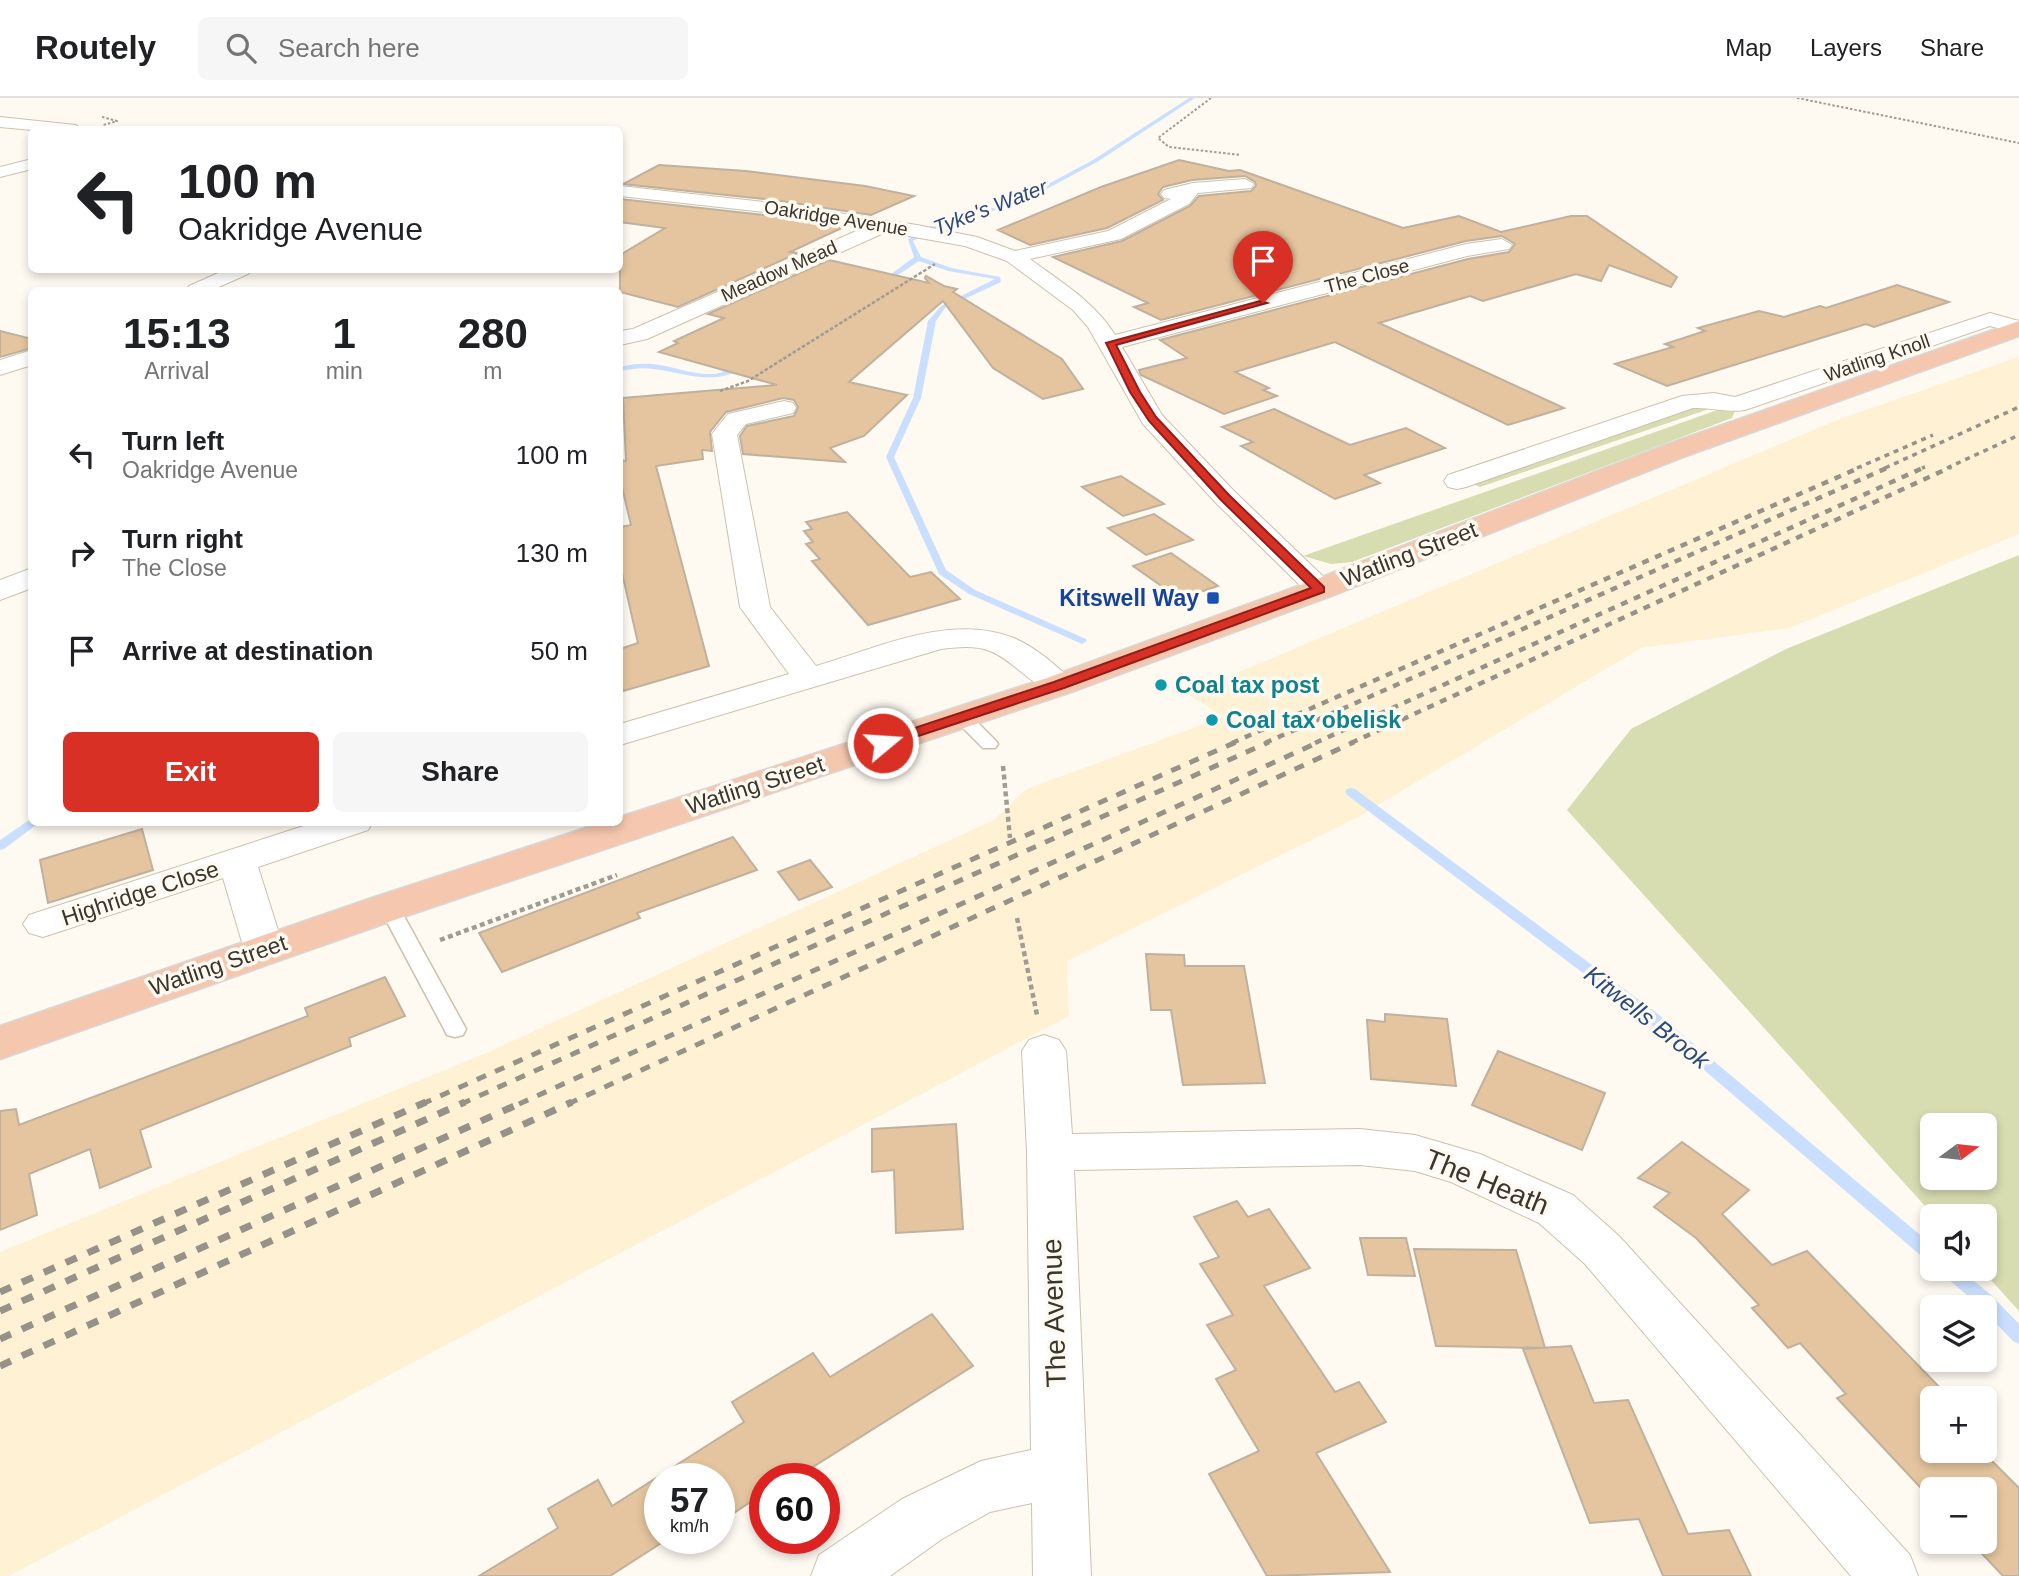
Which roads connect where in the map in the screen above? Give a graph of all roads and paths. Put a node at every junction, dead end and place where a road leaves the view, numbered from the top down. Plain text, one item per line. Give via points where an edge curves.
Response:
1 (1211, 98) edge
2 (1797, 98) edge
3 (0, 122) edge
4 (38, 126) edge
5 (2019, 143) edge
6 (28, 165) edge
7 (0, 172) edge
8 (1245, 184) dead end
9 (1193, 188) junction
10 (623, 191) edge
11 (883, 226) junction
12 (970, 242) junction
13 (1502, 245) dead end
14 (1014, 257) junction
15 (234, 273) edge
16 (203, 287) edge
17 (676, 317) junction
18 (623, 318) edge
19 (2018, 328) edge
20 (623, 337) edge
21 (1111, 343) junction
22 (28, 358) edge
23 (0, 368) edge
24 (1736, 405) junction
25 (784, 408) dead end
26 (1765, 417) junction
27 (726, 430) junction
28 (1457, 481) dead end
29 (28, 579) edge
30 (1320, 589) junction
31 (0, 591) edge
32 (808, 677) junction
33 (1059, 685) junction
34 (962, 717) junction
35 (623, 734) edge
36 (989, 744) joint
37 (623, 825) edge
38 (343, 826) edge
39 (620, 826) edge
40 (1010, 838) dead end
41 (237, 861) junction
42 (617, 875) dead end
43 (388, 907) junction
44 (1017, 918) dead end
45 (43, 924) dead end
46 (264, 949) junction
47 (412, 950) junction
48 (455, 1030) dead end
49 (0, 1043) edge
50 (1044, 1051) joint
51 (1050, 1152) junction
52 (1059, 1475) junction
53 (839, 1576) edge
54 (1062, 1576) edge
55 (1889, 1576) edge

1 - 9 path via 1158,138 1169,147 1248,156
2 - 5 path
3 - 4 street
6 - 7 street
8 - 9 street
9 - 14 street via 1183,200 1114,235
10 - 11 street, Oakridge Avenue
11 - 12 street, Oakridge Avenue
11 - 17 street, Meadow Mead
12 - 14 street, Oakridge Avenue
12 - 27 path via 748,381 720,391
13 - 21 street, The Close via 1466,250
14 - 21 street, Oakridge Avenue via 1080,306
15 - 16 street
17 - 18 street, Meadow Mead
17 - 20 street, Meadow Mead
19 - 24 street, Watling Knoll via 1990,319
19 - 26 main road, Watling Street
21 - 30 street, Oakridge Avenue via 1152,419
22 - 23 street
24 - 26 street, Watling Knoll
24 - 28 street, Watling Knoll via 1690,401
25 - 27 street via 737,419
26 - 30 main road, Watling Street
27 - 32 street via 730,477 755,607
29 - 31 street
30 - 33 main road, Watling Street
32 - 33 street via 966,636 999,642 1025,656
32 - 35 street
33 - 34 main road, Watling Street
34 - 36 lane
34 - 37 main road, Watling Street
36 - 40 path via 1002,764
38 - 41 street, Highridge Close
39 - 43 main road, Watling Street
41 - 45 street, Highridge Close
41 - 46 street, Highridge Close
42 - 47 path
43 - 46 main road, Watling Street
43 - 47 lane
44 - 50 path
46 - 49 main road, Watling Street
47 - 48 lane
50 - 51 street, The Avenue
51 - 52 street, The Avenue
51 - 55 street, The Heath via 1360,1147 1415,1153 1464,1167 1556,1209 1602,1250
52 - 53 street via 981,1488 922,1519
52 - 54 street, The Avenue

